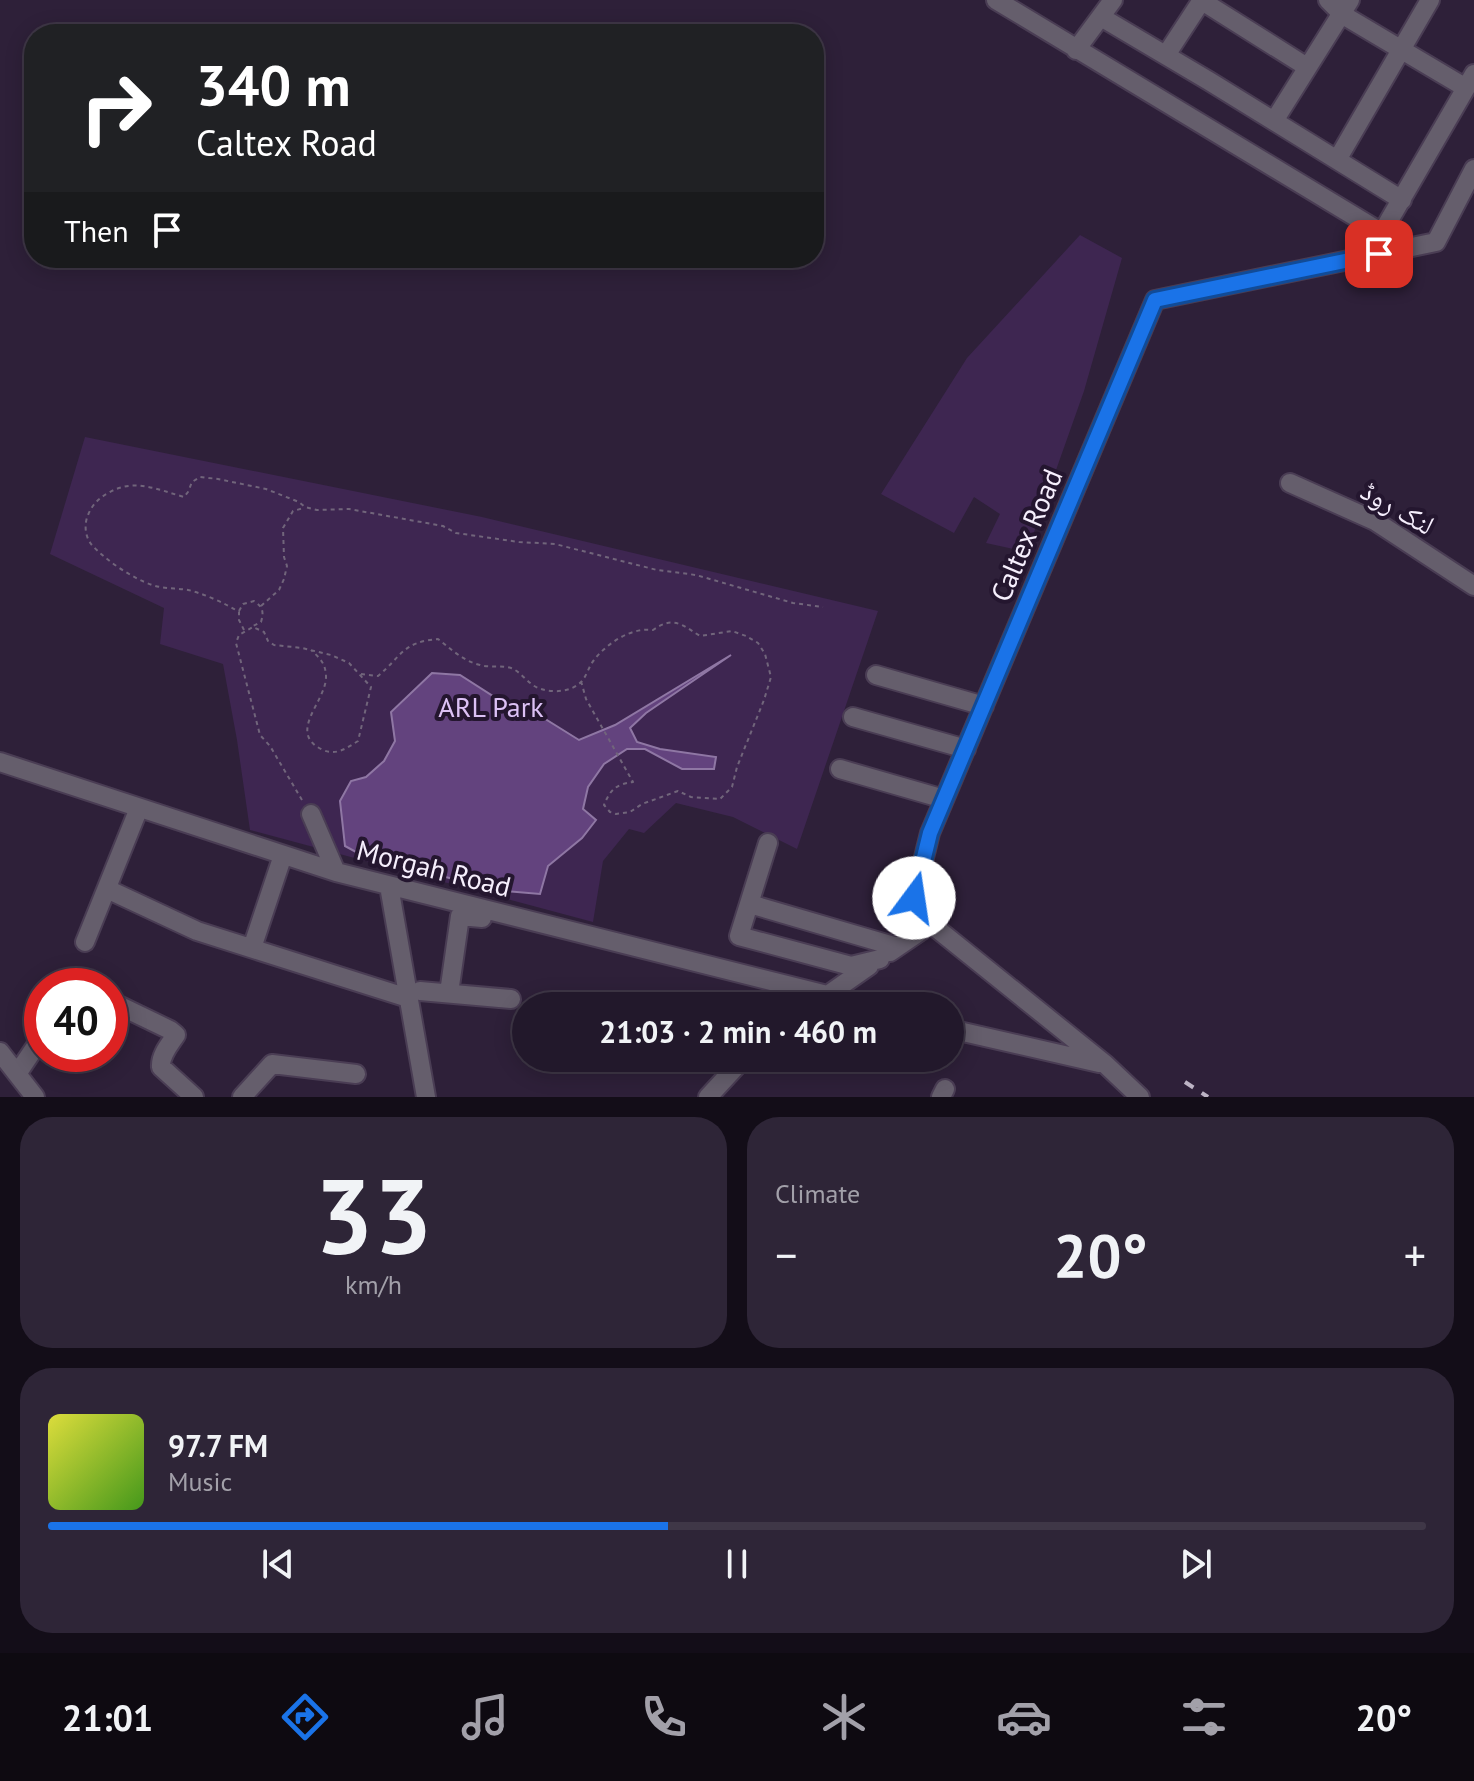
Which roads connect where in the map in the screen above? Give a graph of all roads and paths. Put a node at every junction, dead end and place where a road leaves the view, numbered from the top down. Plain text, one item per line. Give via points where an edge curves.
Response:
1 (996, 0) edge
2 (1113, 0) edge
3 (1202, 0) edge
4 (1430, 0) edge
5 (1343, 3) edge
6 (1101, 17) junction
7 (1404, 45) junction
8 (1076, 50) junction
9 (1166, 55) junction
10 (1307, 67) junction
11 (1471, 80) edge
12 (1274, 121) junction
13 (1337, 160) junction
14 (1474, 169) edge
15 (1402, 200) junction
16 (1387, 224) dead end
17 (1407, 248) junction
18 (1290, 483) dead end
19 (305, 507) junction
20 (1474, 586) edge
21 (261, 606) junction
22 (823, 607) dead end
23 (239, 612) junction
24 (253, 627) junction
25 (244, 630) junction
26 (311, 650) junction
27 (361, 674) junction
28 (876, 675) dead end
29 (581, 681) junction
30 (984, 706) junction
31 (853, 717) dead end
32 (966, 749) junction
33 (0, 762) edge
34 (840, 769) dead end
35 (944, 799) junction
36 (139, 808) junction
37 (311, 814) joint
38 (768, 843) dead end
39 (283, 855) junction
40 (336, 872) junction
41 (389, 886) junction
42 (107, 889) junction
43 (750, 904) junction
44 (536, 923) junction
45 (931, 924) junction
46 (85, 942) dead end
47 (897, 947) junction
48 (252, 948) junction
49 (880, 959) junction
50 (790, 992) edge
51 (832, 992) edge
52 (449, 993) junction
53 (414, 995) junction
54 (511, 999) dead end
55 (128, 1010) edge
56 (964, 1032) edge
57 (0, 1052) edge
58 (24, 1064) edge
59 (1105, 1064) junction
60 (731, 1072) edge
61 (17, 1074) junction
62 (356, 1074) dead end
63 (35, 1097) edge
64 (194, 1097) edge
65 (242, 1097) edge
66 (426, 1097) edge
67 (708, 1097) edge
68 (1140, 1097) edge

1 - 8 street
2 - 6 street
3 - 9 street
3 - 10 street
4 - 7 street
5 - 7 street
5 - 10 street
6 - 8 street
6 - 9 street
7 - 11 street
7 - 13 street
8 - 17 street
9 - 12 street
10 - 12 street
11 - 15 street
12 - 13 street
13 - 15 street
14 - 17 street, Caltex Road via 1436,242
15 - 16 street
17 - 30 street, Caltex Road via 1155,300
18 - 20 street, لنک روڈ via 1375,521
19 - 21 path via 293,511 283,528 284,579
19 - 22 path via 349,509 456,533 555,544
19 - 23 path via 266,489 200,477 184,497 139,484 97,499 84,525 89,542 122,569 152,585 189,590
21 - 23 path via 254,601 243,604
21 - 24 path via 261,622
23 - 25 path
24 - 25 path
24 - 26 path via 274,645
25 - 37 path via 236,643 260,735
26 - 27 path via 349,663
26 - 27 path via 322,660 326,677 307,732 314,745 327,752 344,751 358,741 371,687
27 - 29 path via 378,676 410,645 438,639 463,659 508,667 540,689 566,691
28 - 30 street
29 - 29 path via 595,658 621,637 676,622 700,636 732,631 746,636 765,654 771,677 732,787 720,799 678,791 616,814 604,805 613,787 633,782
30 - 32 street, Caltex Road
31 - 32 street
32 - 35 street, Caltex Road
33 - 36 street, Morgah Road
34 - 35 street
35 - 45 street, Caltex Road via 914,898 916,910
36 - 39 street, Morgah Road
36 - 42 street
37 - 40 street
38 - 43 street
39 - 40 street, Morgah Road
39 - 48 street
40 - 41 street, Morgah Road
41 - 44 street, Morgah Road
41 - 53 street
42 - 46 street
42 - 48 street via 197,931
43 - 47 street
43 - 49 street via 739,936 851,966
44 - 50 street, Morgah Road
44 - 52 street via 460,916
45 - 47 street
45 - 59 street, Caltex Road
47 - 49 street
48 - 53 street
49 - 51 street
52 - 53 street
52 - 54 street
53 - 66 street
55 - 64 street via 176,1035 161,1067
56 - 59 street
57 - 61 street
58 - 61 street
59 - 68 street, Caltex Road
60 - 67 street
61 - 63 street
62 - 65 street via 272,1064

